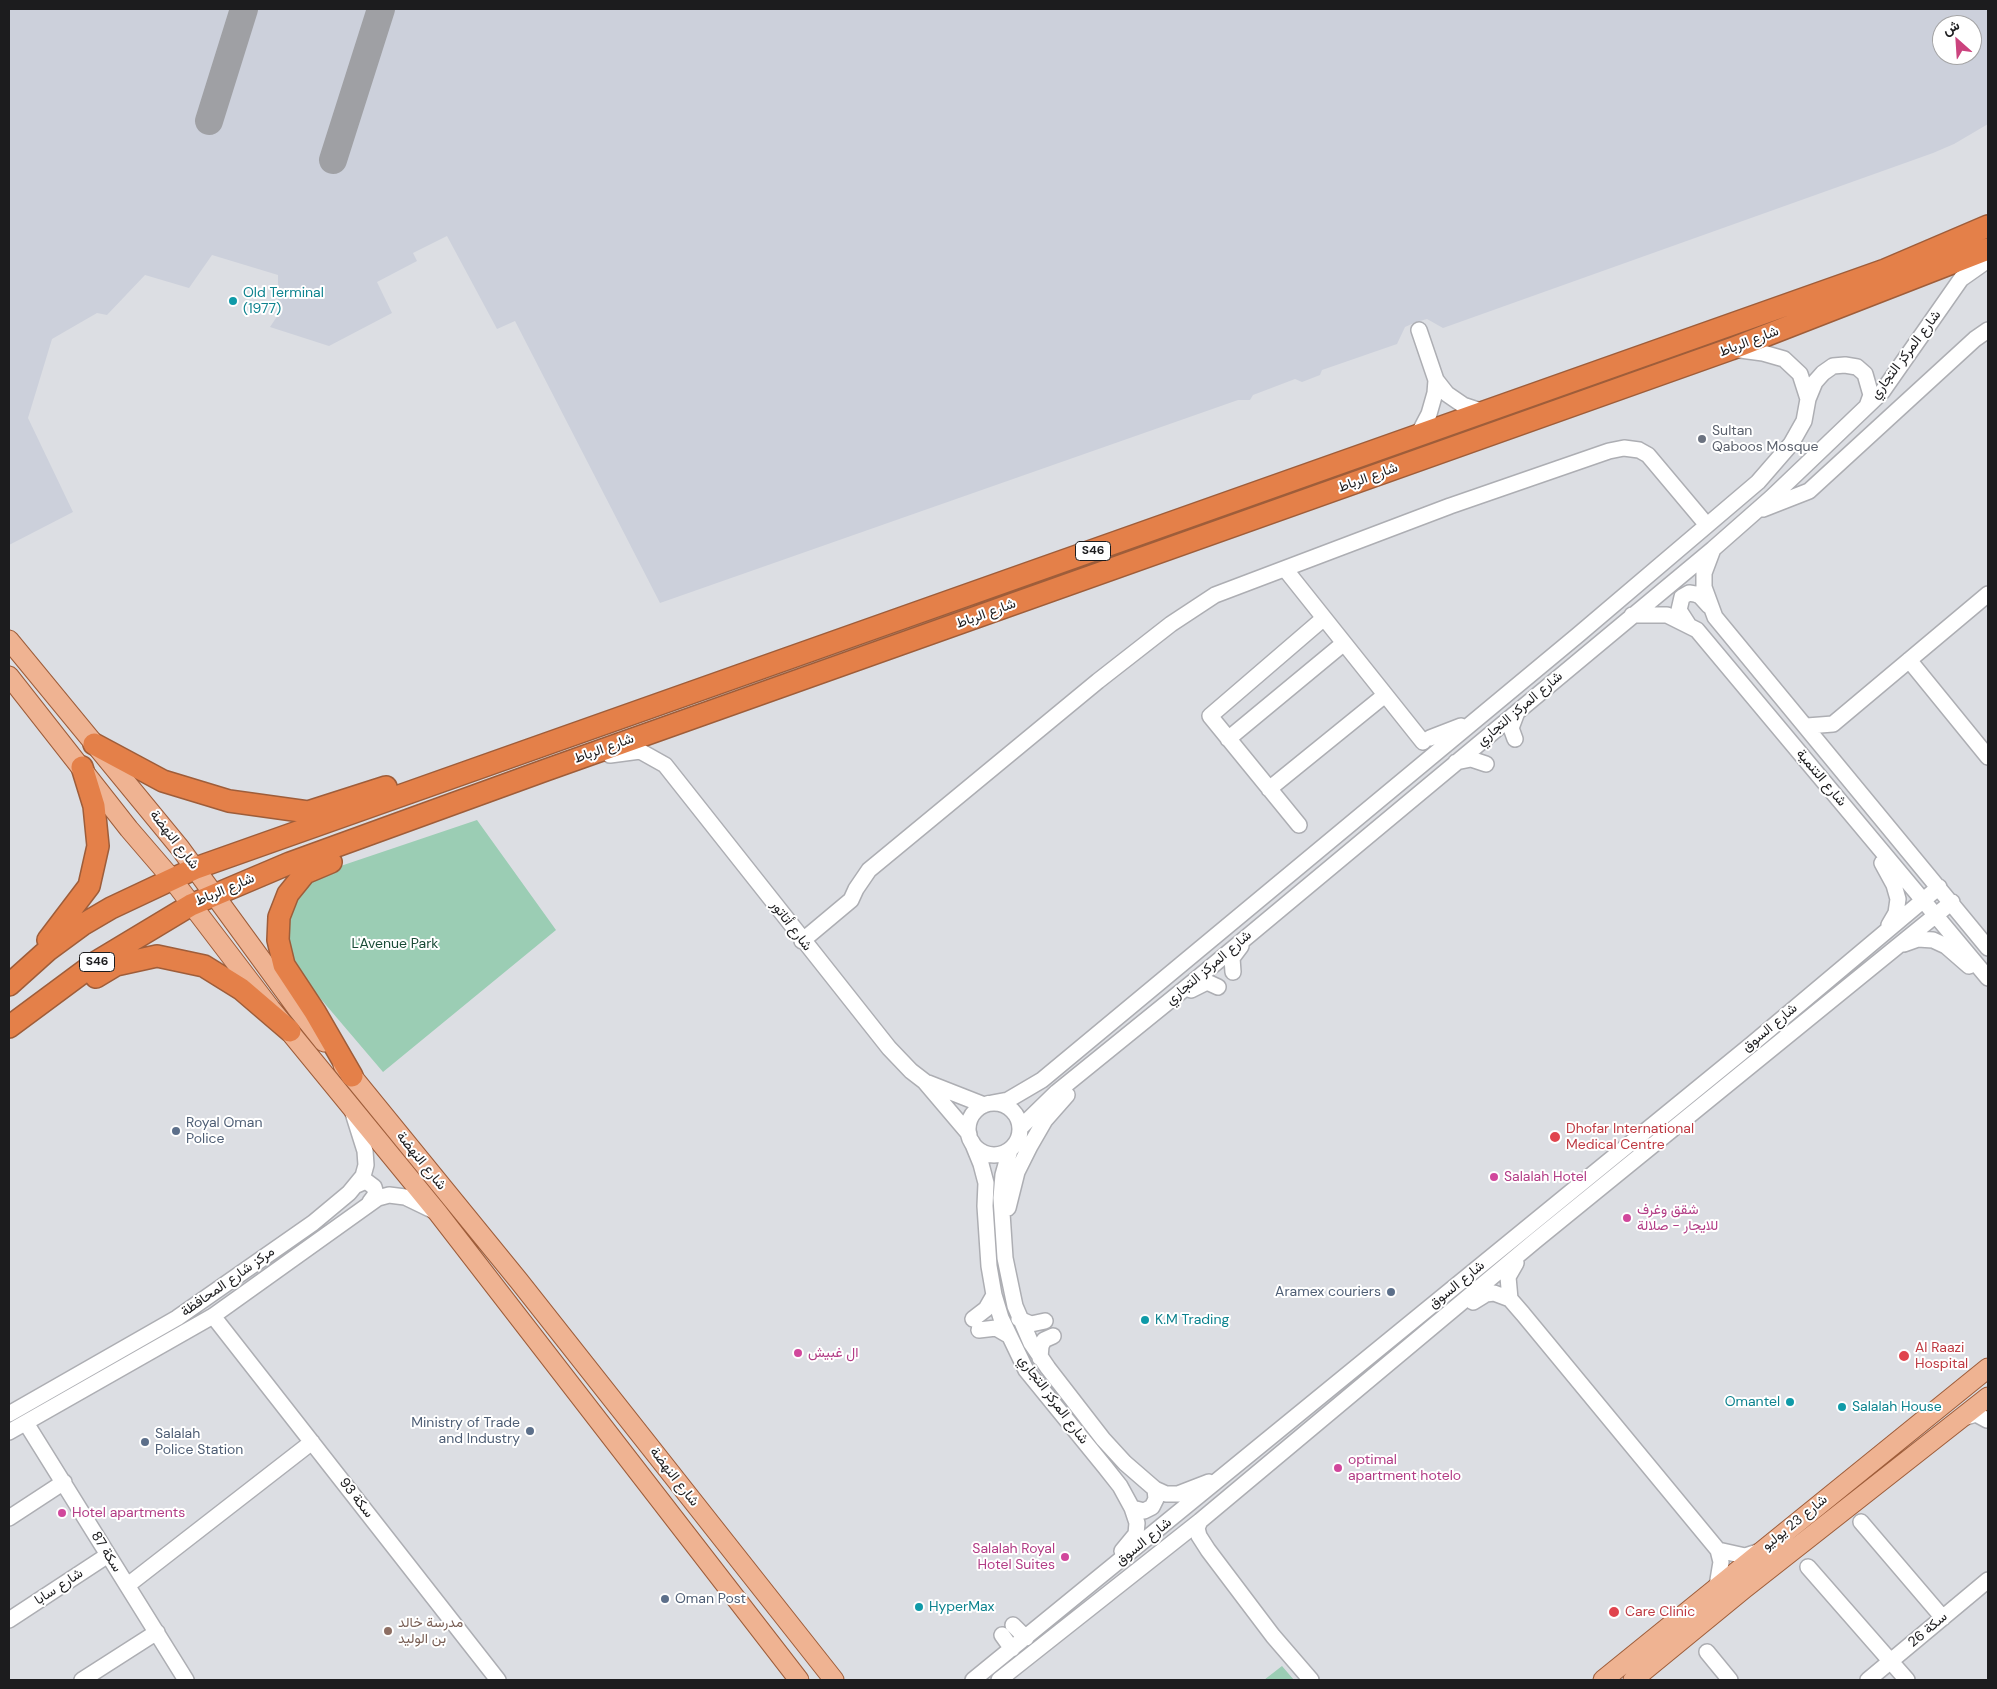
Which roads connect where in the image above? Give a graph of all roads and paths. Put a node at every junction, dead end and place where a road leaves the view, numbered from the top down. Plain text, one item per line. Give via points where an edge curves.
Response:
1 (1988, 226) edge
2 (1988, 249) edge
3 (1988, 260) edge
4 (1418, 330) dead end
5 (1988, 330) edge
6 (1731, 349) junction
7 (1436, 380) junction
8 (1808, 399) junction
9 (1867, 406) junction
10 (1484, 412) junction
11 (1418, 436) junction
12 (1753, 513) junction
13 (1706, 524) junction
14 (1713, 549) junction
15 (1285, 569) junction
16 (1988, 594) edge
17 (1711, 610) junction
18 (1632, 615) junction
19 (1324, 618) junction
20 (1690, 625) junction
21 (9, 640) edge
22 (1344, 643) junction
23 (1909, 660) junction
24 (9, 676) edge
25 (1386, 695) junction
26 (1517, 712) junction
27 (1472, 722) junction
28 (1833, 724) junction
29 (1807, 726) junction
30 (1228, 739) junction
31 (1515, 739) dead end
32 (94, 744) junction
33 (540, 747) junction
34 (1829, 753) junction
35 (1988, 757) edge
36 (1456, 762) junction
37 (1486, 764) dead end
38 (82, 767) junction
39 (546, 770) junction
40 (1269, 789) junction
41 (428, 813) junction
42 (1299, 825) dead end
43 (1879, 847) junction
44 (196, 868) junction
45 (172, 879) junction
46 (1939, 887) junction
47 (215, 894) junction
48 (1922, 900) junction
49 (1952, 902) junction
50 (191, 904) junction
51 (1935, 916) junction
52 (1886, 930) junction
53 (1254, 931) junction
54 (802, 941) junction
55 (1896, 948) junction
56 (1988, 948) edge
57 (1232, 972) dead end
58 (9, 974) edge
59 (1987, 976) edge
60 (9, 984) edge
61 (1218, 987) dead end
62 (1168, 1003) junction
63 (15, 1022) edge
64 (290, 1031) junction
65 (1088, 1066) junction
66 (352, 1076) junction
67 (924, 1081) junction
68 (344, 1097) junction
69 (988, 1104) junction
70 (1020, 1128) junction
71 (971, 1138) junction
72 (1010, 1150) junction
73 (357, 1185) junction
74 (370, 1202) junction
75 (438, 1213) junction
76 (1004, 1239) junction
77 (1535, 1241) junction
78 (994, 1295) junction
79 (1510, 1299) junction
80 (213, 1316) junction
81 (1019, 1320) junction
82 (1046, 1321) dead end
83 (1008, 1334) junction
84 (1053, 1336) dead end
85 (1410, 1347) junction
86 (1040, 1358) junction
87 (1988, 1368) edge
88 (1988, 1398) edge
89 (9, 1414) edge
90 (1963, 1418) junction
91 (1988, 1420) edge
92 (26, 1423) junction
93 (9, 1432) edge
94 (312, 1442) junction
95 (1222, 1477) junction
96 (64, 1482) junction
97 (1155, 1489) junction
98 (1132, 1508) junction
99 (9, 1518) edge
100 (1200, 1521) junction
101 (1861, 1522) dead end
102 (1718, 1550) junction
103 (1760, 1551) junction
104 (108, 1555) junction
105 (1808, 1567) dead end
106 (1100, 1577) junction
107 (1988, 1580) edge
108 (128, 1586) junction
109 (1717, 1586) junction
110 (1943, 1618) junction
111 (9, 1620) edge
112 (157, 1632) junction
113 (1026, 1638) junction
114 (1012, 1649) junction
115 (1707, 1652) dead end
116 (1892, 1661) junction
117 (1639, 1677) edge
118 (834, 1679) edge
119 (82, 1680) edge
120 (186, 1680) edge
121 (498, 1680) edge
122 (799, 1680) edge
123 (973, 1680) edge
124 (999, 1680) edge
125 (1311, 1680) edge
126 (1603, 1680) edge
127 (1730, 1680) edge
128 (1868, 1680) edge
129 (1907, 1680) edge

1 - 10 highway, شارع الرباط / S46 via 1885,270
2 - 6 highway, شارع الرباط / S46
3 - 9 street, شارع المركز التجاري via 1961,279 1882,392
4 - 7 street
5 - 12 street via 1809,491
6 - 8 street via 1763,352 1784,359 1800,374
6 - 39 highway, شارع الرباط / S46
7 - 10 street via 1463,405
7 - 11 street via 1429,414
8 - 9 street, شارع المركز التجاري via 1814,382 1823,373 1833,366 1845,365 1857,367 1865,374 1871,395
8 - 13 street, شارع المركز التجاري via 1804,421 1791,444 1758,482
9 - 12 street, شارع المركز التجاري
10 - 11 highway, شارع الرباط / S46
11 - 33 highway, شارع الرباط / S46
12 - 14 street, شارع المركز التجاري
13 - 15 street via 1648,455 1624,448 1450,506
13 - 27 street, شارع المركز التجاري
14 - 17 street, شارع التنمية via 1704,573 1704,588
14 - 18 street, شارع المركز التجاري
15 - 19 street
15 - 54 street via 1215,595 1170,624 869,870 850,900
16 - 23 street
17 - 20 street via 1695,594 1682,597 1678,610
17 - 29 street, شارع التنمية
18 - 20 street, شارع التنمية via 1667,615
18 - 26 street, شارع المركز التجاري
19 - 22 street
19 - 30 street via 1212,712 1211,719
20 - 43 street, شارع التنمية
21 - 32 main road, شارع النهضة
22 - 25 street
22 - 30 street
23 - 28 street
23 - 35 street
24 - 38 main road, شارع النهضة
25 - 27 street via 1426,740
25 - 40 street
26 - 31 street via 1511,728
26 - 36 street, شارع المركز التجاري
27 - 69 street, شارع المركز التجاري via 1195,945 1042,1080 1008,1100
28 - 29 street
28 - 34 street
29 - 34 street, شارع التنمية
30 - 40 street
32 - 33 highway via 163,781 229,801 308,812 492,754
32 - 44 main road, شارع النهضة
33 - 44 highway, شارع الرباط / S46
34 - 46 street, شارع التنمية
36 - 37 street via 1471,759
36 - 53 street, شارع المركز التجاري
38 - 45 main road, شارع النهضة
38 - 58 highway via 94,806 98,846 89,886 54,936
39 - 41 highway, شارع الرباط / S46
39 - 54 street, شارع أتاتور via 623,751 640,752 665,764
40 - 42 street
41 - 47 highway, شارع الرباط / S46
41 - 66 highway via 401,833 305,873 288,894 279,917 278,940 284,965
43 - 48 street, شارع التنمية
43 - 52 street via 1881,860 1898,899 1896,913
44 - 45 highway, شارع الرباط / S46
44 - 47 main road, شارع النهضة
45 - 50 main road, شارع النهضة
45 - 60 highway, شارع الرباط / S46 via 82,925
46 - 48 street, شارع السوق
46 - 49 street, شارع التنمية
47 - 50 highway, شارع الرباط / S46
47 - 66 main road, شارع النهضة via 296,1007
48 - 51 street, شارع التنمية
48 - 52 street, شارع السوق
49 - 51 street, شارع السوق
49 - 56 street, شارع التنمية
50 - 63 highway, شارع الرباط / S46 via 98,961
50 - 64 main road, شارع النهضة
51 - 55 street, شارع السوق
51 - 59 street, شارع التنمية
52 - 95 street, شارع السوق
53 - 57 street via 1232,958
53 - 62 street, شارع المركز التجاري
54 - 67 street, شارع أتاتور via 889,1048
55 - 59 street via 1918,940 1933,940
55 - 77 street, شارع السوق
61 - 62 street via 1213,983 1200,984
62 - 65 street, شارع المركز التجاري
63 - 64 highway via 116,965 157,956 204,966 241,989
64 - 68 main road, شارع النهضة
65 - 70 street, شارع المركز التجاري
65 - 76 street via 1082,1080 1045,1120 1022,1162 1010,1196
66 - 118 main road, شارع النهضة
67 - 69 street, شارع أتاتور
67 - 71 street, شارع أتاتور
68 - 73 street, مركز شارع المحافظة via 357,1124 366,1158 366,1171
68 - 75 main road, شارع النهضة
69 - 70 street via 1008,1107 1015,1112
69 - 71 street via 971,1117
70 - 72 street
71 - 72 street via 985,1153
71 - 78 street, شارع المركز التجاري via 986,1182 986,1230
72 - 76 street, شارع المركز التجاري via 1002,1181
73 - 74 street via 366,1182 374,1187 376,1194
73 - 89 street, مركز شارع المحافظة via 312,1222 176,1318
74 - 75 street, مركز شارع المحافظة via 395,1195
74 - 80 street, مركز شارع المحافظة
75 - 122 main road, شارع النهضة
76 - 81 street, شارع المركز التجاري via 1010,1289
77 - 79 street via 1509,1273
77 - 85 street, شارع السوق
78 - 83 street, شارع المركز التجاري
78 - 83 street via 976,1324
79 - 85 street via 1494,1293 1486,1294
79 - 102 street
80 - 92 street, مركز شارع المحافظة
80 - 94 street, سكة 93
81 - 82 street via 1030,1324
81 - 86 street, شارع المركز التجاري
83 - 98 street, شارع المركز التجاري via 1026,1370 1120,1486
84 - 86 street via 1044,1340
85 - 100 street, شارع السوق
86 - 97 street, شارع المركز التجاري via 1103,1439
87 - 103 main road, شارع 23 يوليو
88 - 90 main road, شارع 23 يوليو
88 - 91 street via 1984,1409
90 - 91 street via 1976,1414
90 - 117 main road, شارع 23 يوليو via 1744,1589
92 - 93 street, مركز شارع المحافظة
92 - 96 street, سكة 87
94 - 108 street
94 - 121 street, سكة 93
95 - 97 street, شارع المركز التجاري via 1178,1494 1166,1494
95 - 106 street, شارع السوق
96 - 99 street
96 - 104 street, سكة 87
97 - 98 street via 1152,1507 1144,1511
98 - 106 street, شارع المركز التجاري via 1137,1523 1136,1534
100 - 124 street, شارع السوق
100 - 125 street via 1197,1528 1199,1536 1208,1550
101 - 110 street
102 - 103 street via 1745,1556
102 - 109 street via 1721,1562
103 - 109 main road, شارع 23 يوليو
104 - 108 street, سكة 87
104 - 111 street, شارع سابا
105 - 116 street
106 - 113 street, شارع السوق
107 - 110 street, سكة 26
108 - 112 street, سكة 87
109 - 126 main road, شارع 23 يوليو
110 - 116 street, سكة 26
112 - 119 street
112 - 120 street, سكة 87
113 - 114 street, شارع السوق
113 - 114 street via 1008,1630
114 - 123 street, شارع السوق
115 - 127 street
116 - 128 street, سكة 26
116 - 129 street

